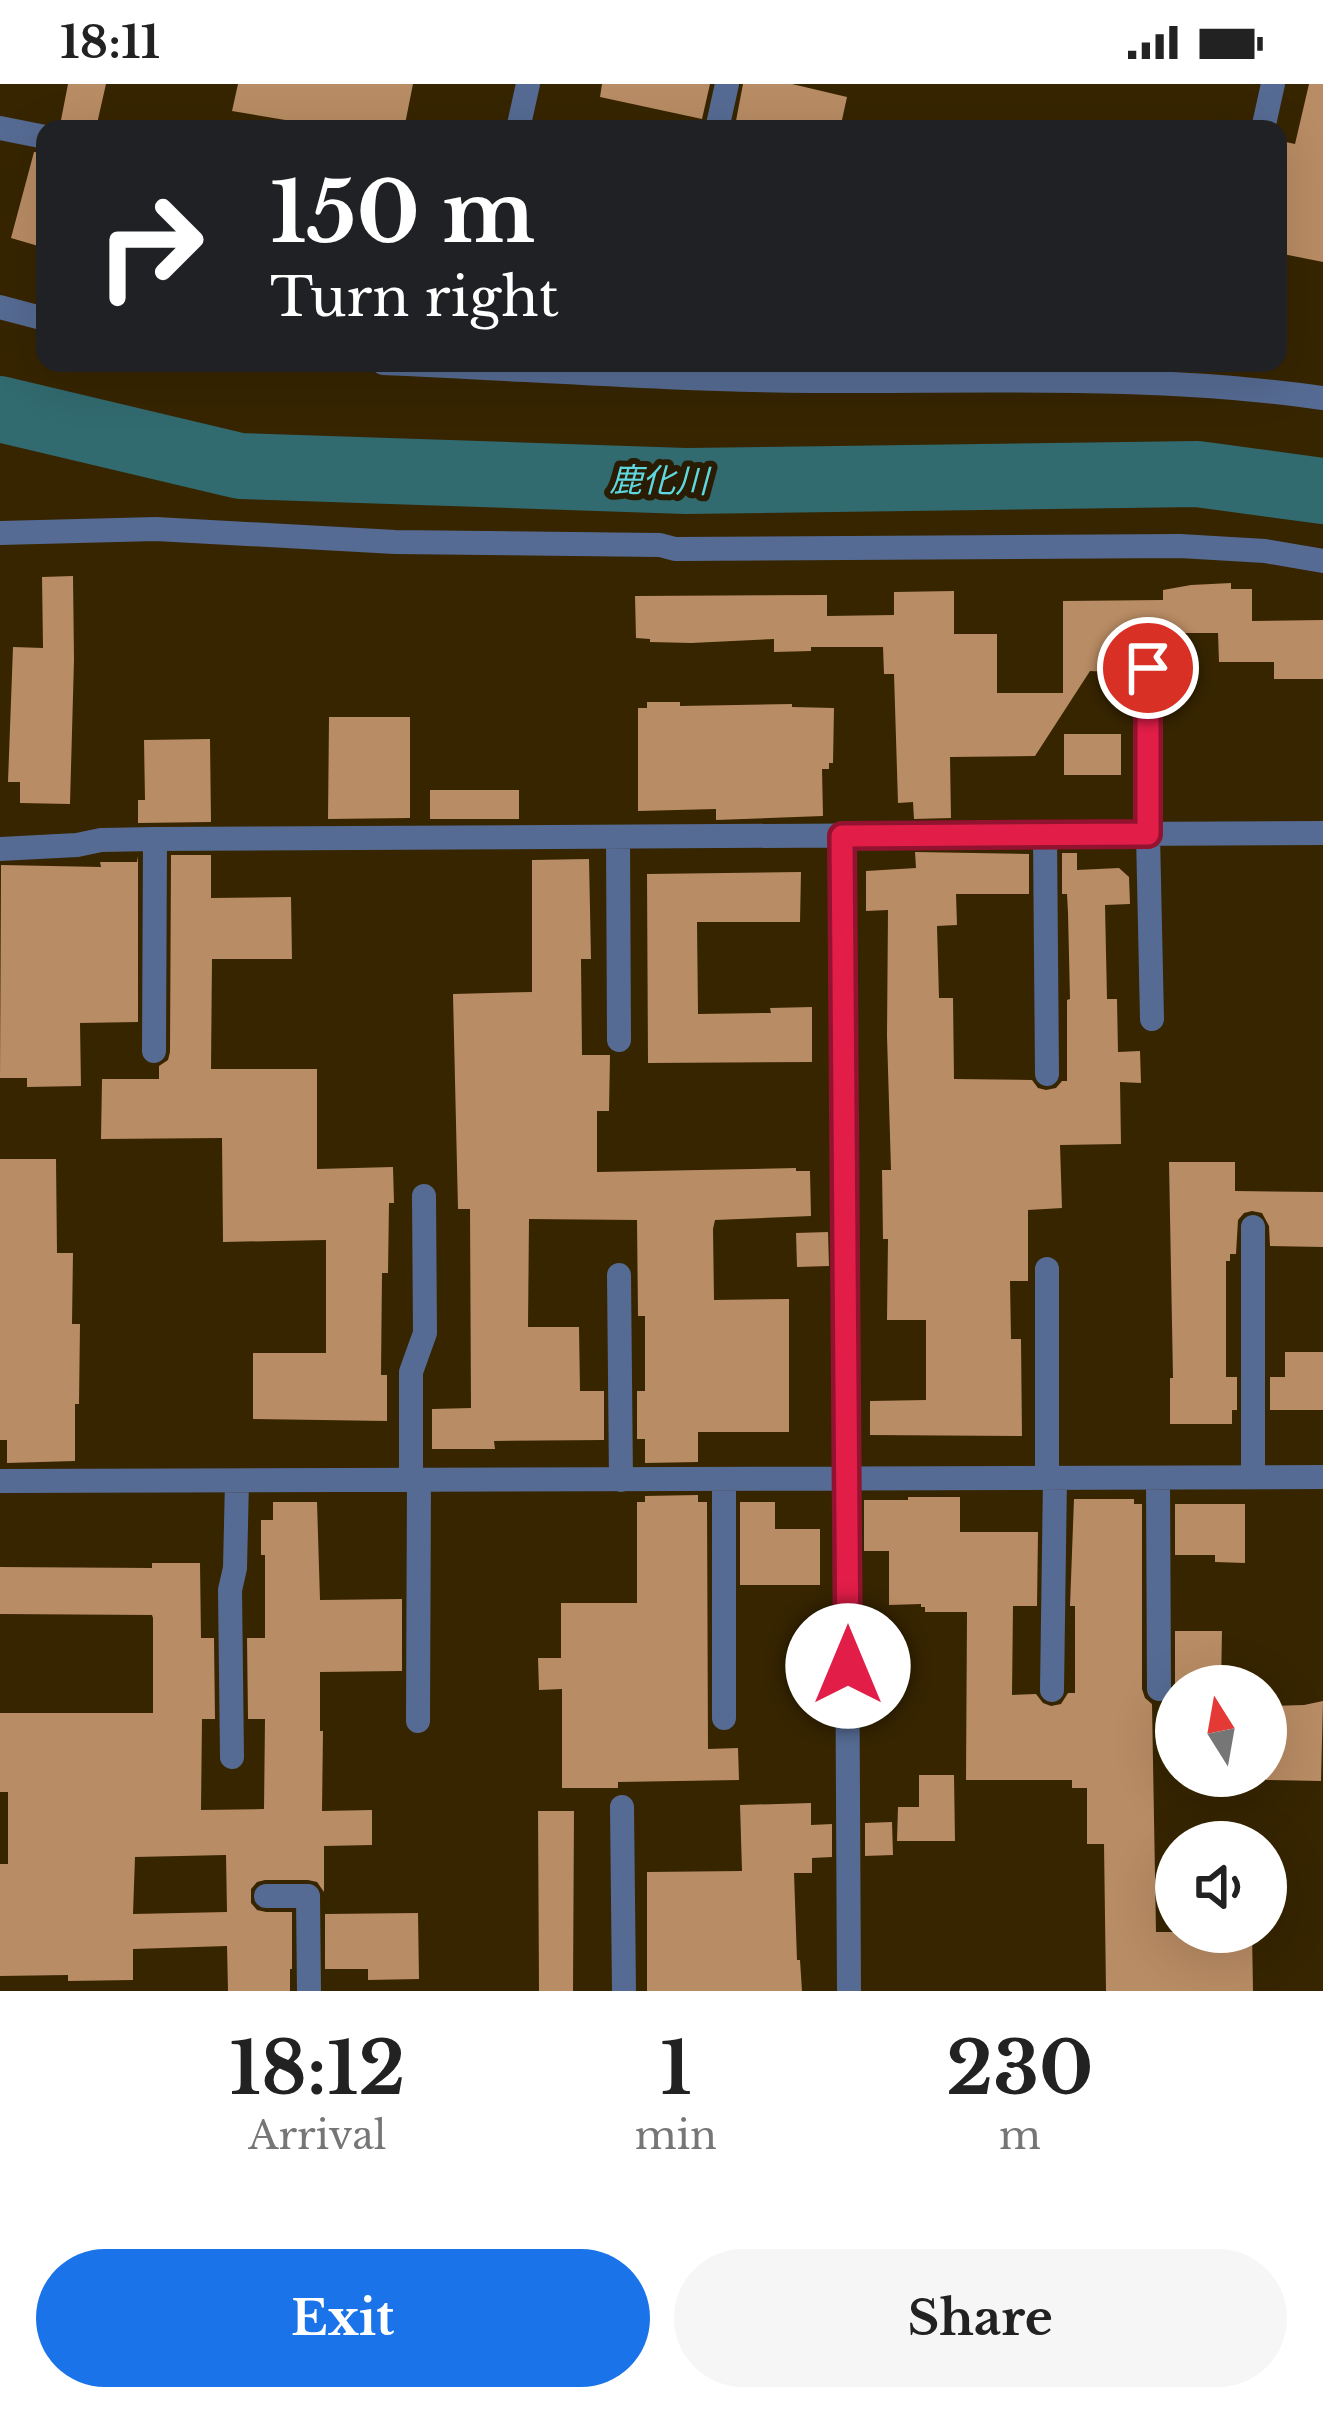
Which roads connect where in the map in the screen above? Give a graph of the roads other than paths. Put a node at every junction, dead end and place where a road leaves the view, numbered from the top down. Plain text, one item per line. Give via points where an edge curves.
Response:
1 (528, 84) edge
2 (727, 84) edge
3 (1273, 84) edge
4 (520, 120) edge
5 (719, 120) edge
6 (1265, 120) edge
7 (0, 128) edge
8 (36, 135) edge
9 (0, 307) edge
10 (36, 317) edge
11 (580, 372) edge
12 (1323, 398) edge
13 (0, 533) edge
14 (1323, 561) edge
15 (1148, 668) dead end
16 (1323, 833) edge
17 (1148, 834) junction
18 (1045, 835) junction
19 (842, 836) junction
20 (618, 837) junction
21 (155, 838) junction
22 (0, 849) edge
23 (1152, 1019) dead end
24 (619, 1040) dead end
25 (154, 1051) dead end
26 (1047, 1074) dead end
27 (424, 1196) dead end
28 (1253, 1227) dead end
29 (1047, 1269) dead end
30 (619, 1276) dead end
31 (1253, 1477) junction
32 (1323, 1477) edge
33 (1051, 1478) junction
34 (1158, 1478) junction
35 (415, 1479) junction
36 (724, 1479) junction
37 (621, 1480) junction
38 (848, 1480) junction
39 (0, 1481) edge
40 (237, 1481) junction
41 (1159, 1665) edge
42 (1052, 1690) dead end
43 (724, 1718) dead end
44 (418, 1720) dead end
45 (232, 1757) dead end
46 (622, 1807) dead end
47 (266, 1896) dead end
48 (309, 1991) edge
49 (624, 1991) edge
50 (849, 1991) edge

1 - 4 street
2 - 5 street
3 - 6 street
7 - 8 street
9 - 10 street
11 - 12 street via 1144,383
13 - 14 street via 156,529 675,549 1180,545
15 - 17 street
16 - 17 street
17 - 18 street
17 - 23 street
18 - 19 street
18 - 26 street
19 - 20 street
19 - 38 street
20 - 21 street
20 - 24 street
21 - 22 street
21 - 25 street
27 - 35 street via 425,1333 411,1372
28 - 31 street
29 - 33 street
30 - 37 street
31 - 32 street
31 - 34 street
33 - 34 street
33 - 38 street
33 - 42 street
34 - 41 street
35 - 37 street
35 - 40 street
35 - 44 street
36 - 37 street
36 - 38 street
36 - 43 street
38 - 50 street
39 - 40 street
40 - 45 street
46 - 49 street
47 - 48 street via 308,1896

